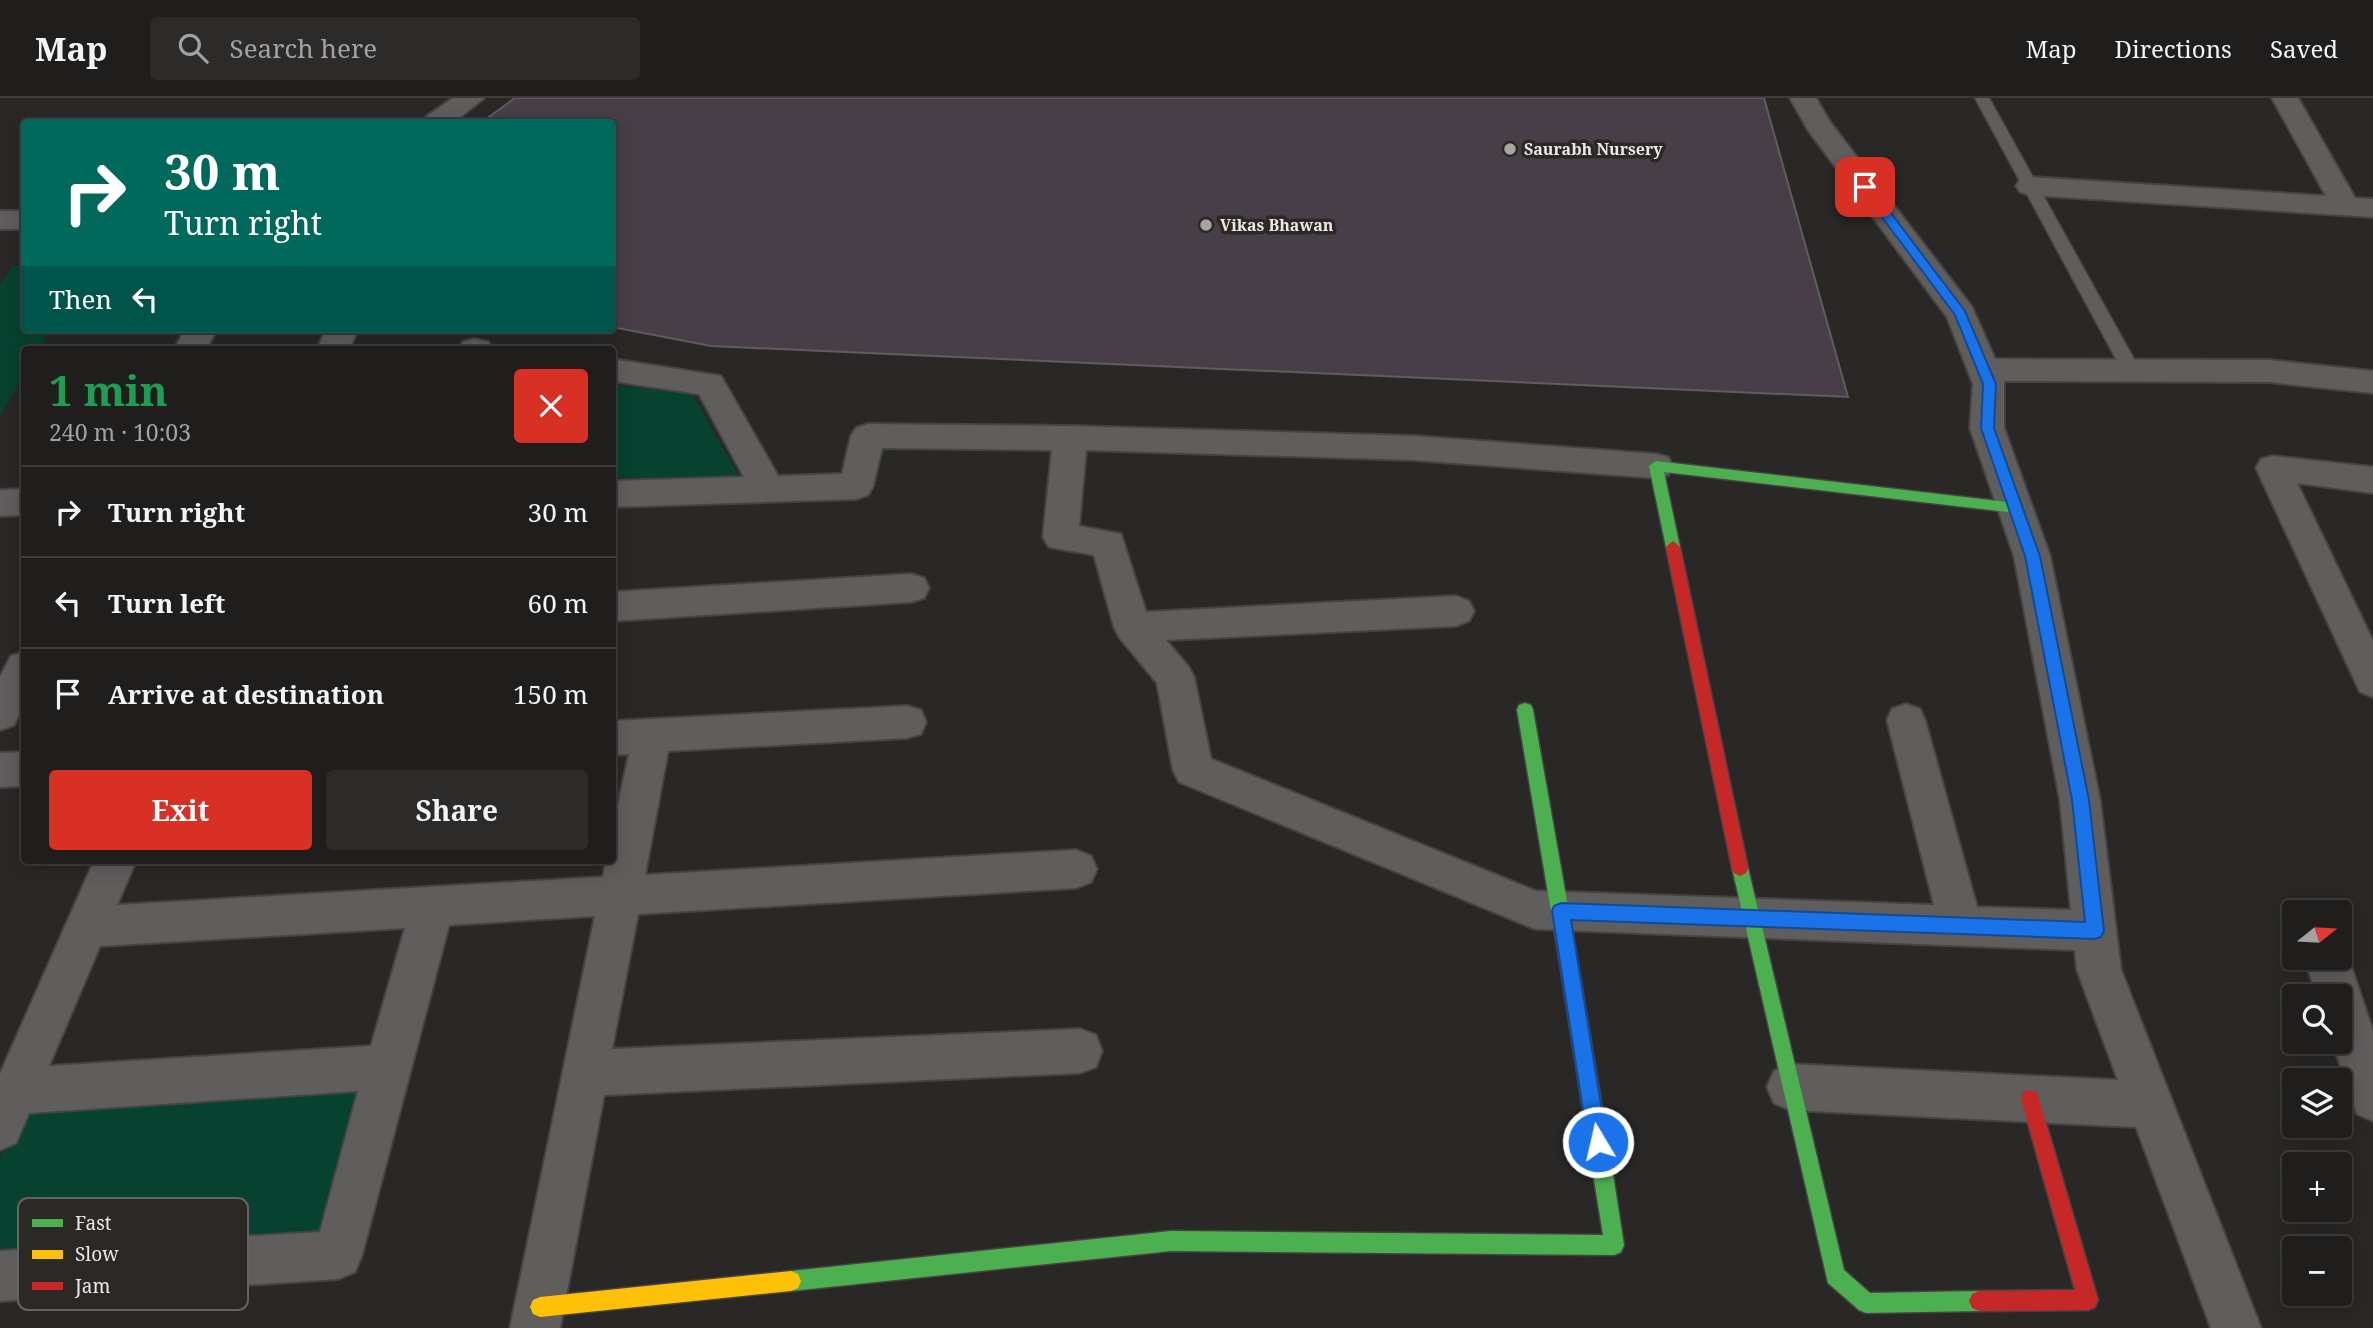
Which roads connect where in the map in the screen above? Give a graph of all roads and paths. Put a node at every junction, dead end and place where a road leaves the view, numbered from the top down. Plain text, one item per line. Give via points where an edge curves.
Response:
1 (471, 98) edge
2 (1803, 98) edge
3 (1982, 98) edge
4 (2285, 98) edge
5 (441, 119) edge
6 (2030, 186) junction
7 (2359, 208) edge
8 (0, 220) edge
9 (21, 220) edge
10 (1984, 370) junction
11 (2131, 370) junction
12 (616, 371) edge
13 (2373, 382) edge
14 (1070, 438) junction
15 (1656, 466) junction
16 (2373, 480) edge
17 (768, 489) junction
18 (616, 494) edge
19 (21, 502) edge
20 (0, 503) edge
21 (2015, 508) junction
22 (911, 588) dead end
23 (616, 607) edge
24 (1455, 611) dead end
25 (1132, 627) junction
26 (21, 673) edge
27 (2373, 681) edge
28 (1525, 710) dead end
29 (0, 714) edge
30 (1906, 720) dead end
31 (907, 722) dead end
32 (632, 737) edge
33 (21, 769) edge
34 (0, 770) edge
35 (114, 864) edge
36 (1076, 869) dead end
37 (620, 895) junction
38 (433, 906) junction
39 (1561, 911) junction
40 (1750, 918) junction
41 (1961, 926) junction
42 (86, 927) junction
43 (2095, 931) junction
44 (2352, 1036) edge
45 (1080, 1051) dead end
46 (387, 1067) junction
47 (585, 1073) junction
48 (1790, 1087) junction
49 (2373, 1098) edge
50 (2030, 1099) junction
51 (2151, 1105) junction
52 (7, 1109) edge
53 (248, 1261) edge
54 (18, 1275) edge
55 (0, 1276) edge
56 (538, 1317) edge
57 (2235, 1328) edge

1 - 5 street
2 - 10 street via 1961,314
3 - 6 lane
4 - 7 street
6 - 7 street
6 - 11 lane
8 - 9 street
10 - 11 street
10 - 21 street via 1989,384 1987,428
11 - 13 street via 2268,371
12 - 17 street via 710,384
14 - 15 street via 1414,448
14 - 17 street via 868,436 856,486
14 - 25 street via 1061,537 1109,544
15 - 21 street
15 - 40 street
16 - 27 street via 2273,468
17 - 18 street
19 - 20 street
21 - 43 street via 2032,556 2080,800
22 - 23 street
24 - 25 street
25 - 39 street via 1175,677 1193,770 1535,910
26 - 29 street
28 - 39 street
30 - 41 street
31 - 32 street
32 - 37 street
33 - 34 street
35 - 42 street
36 - 37 street
37 - 38 street
37 - 47 street
38 - 42 street
38 - 46 street
39 - 40 street
39 - 56 street via 1614,1245 1171,1241
40 - 41 street
40 - 48 street
41 - 43 street
42 - 52 street
43 - 51 street via 2099,970
44 - 49 street
45 - 47 street
46 - 52 street
46 - 53 street via 338,1255
47 - 56 street
48 - 50 street
48 - 50 street via 1835,1276 1866,1303 2088,1300
50 - 51 street
51 - 57 street
54 - 55 street

